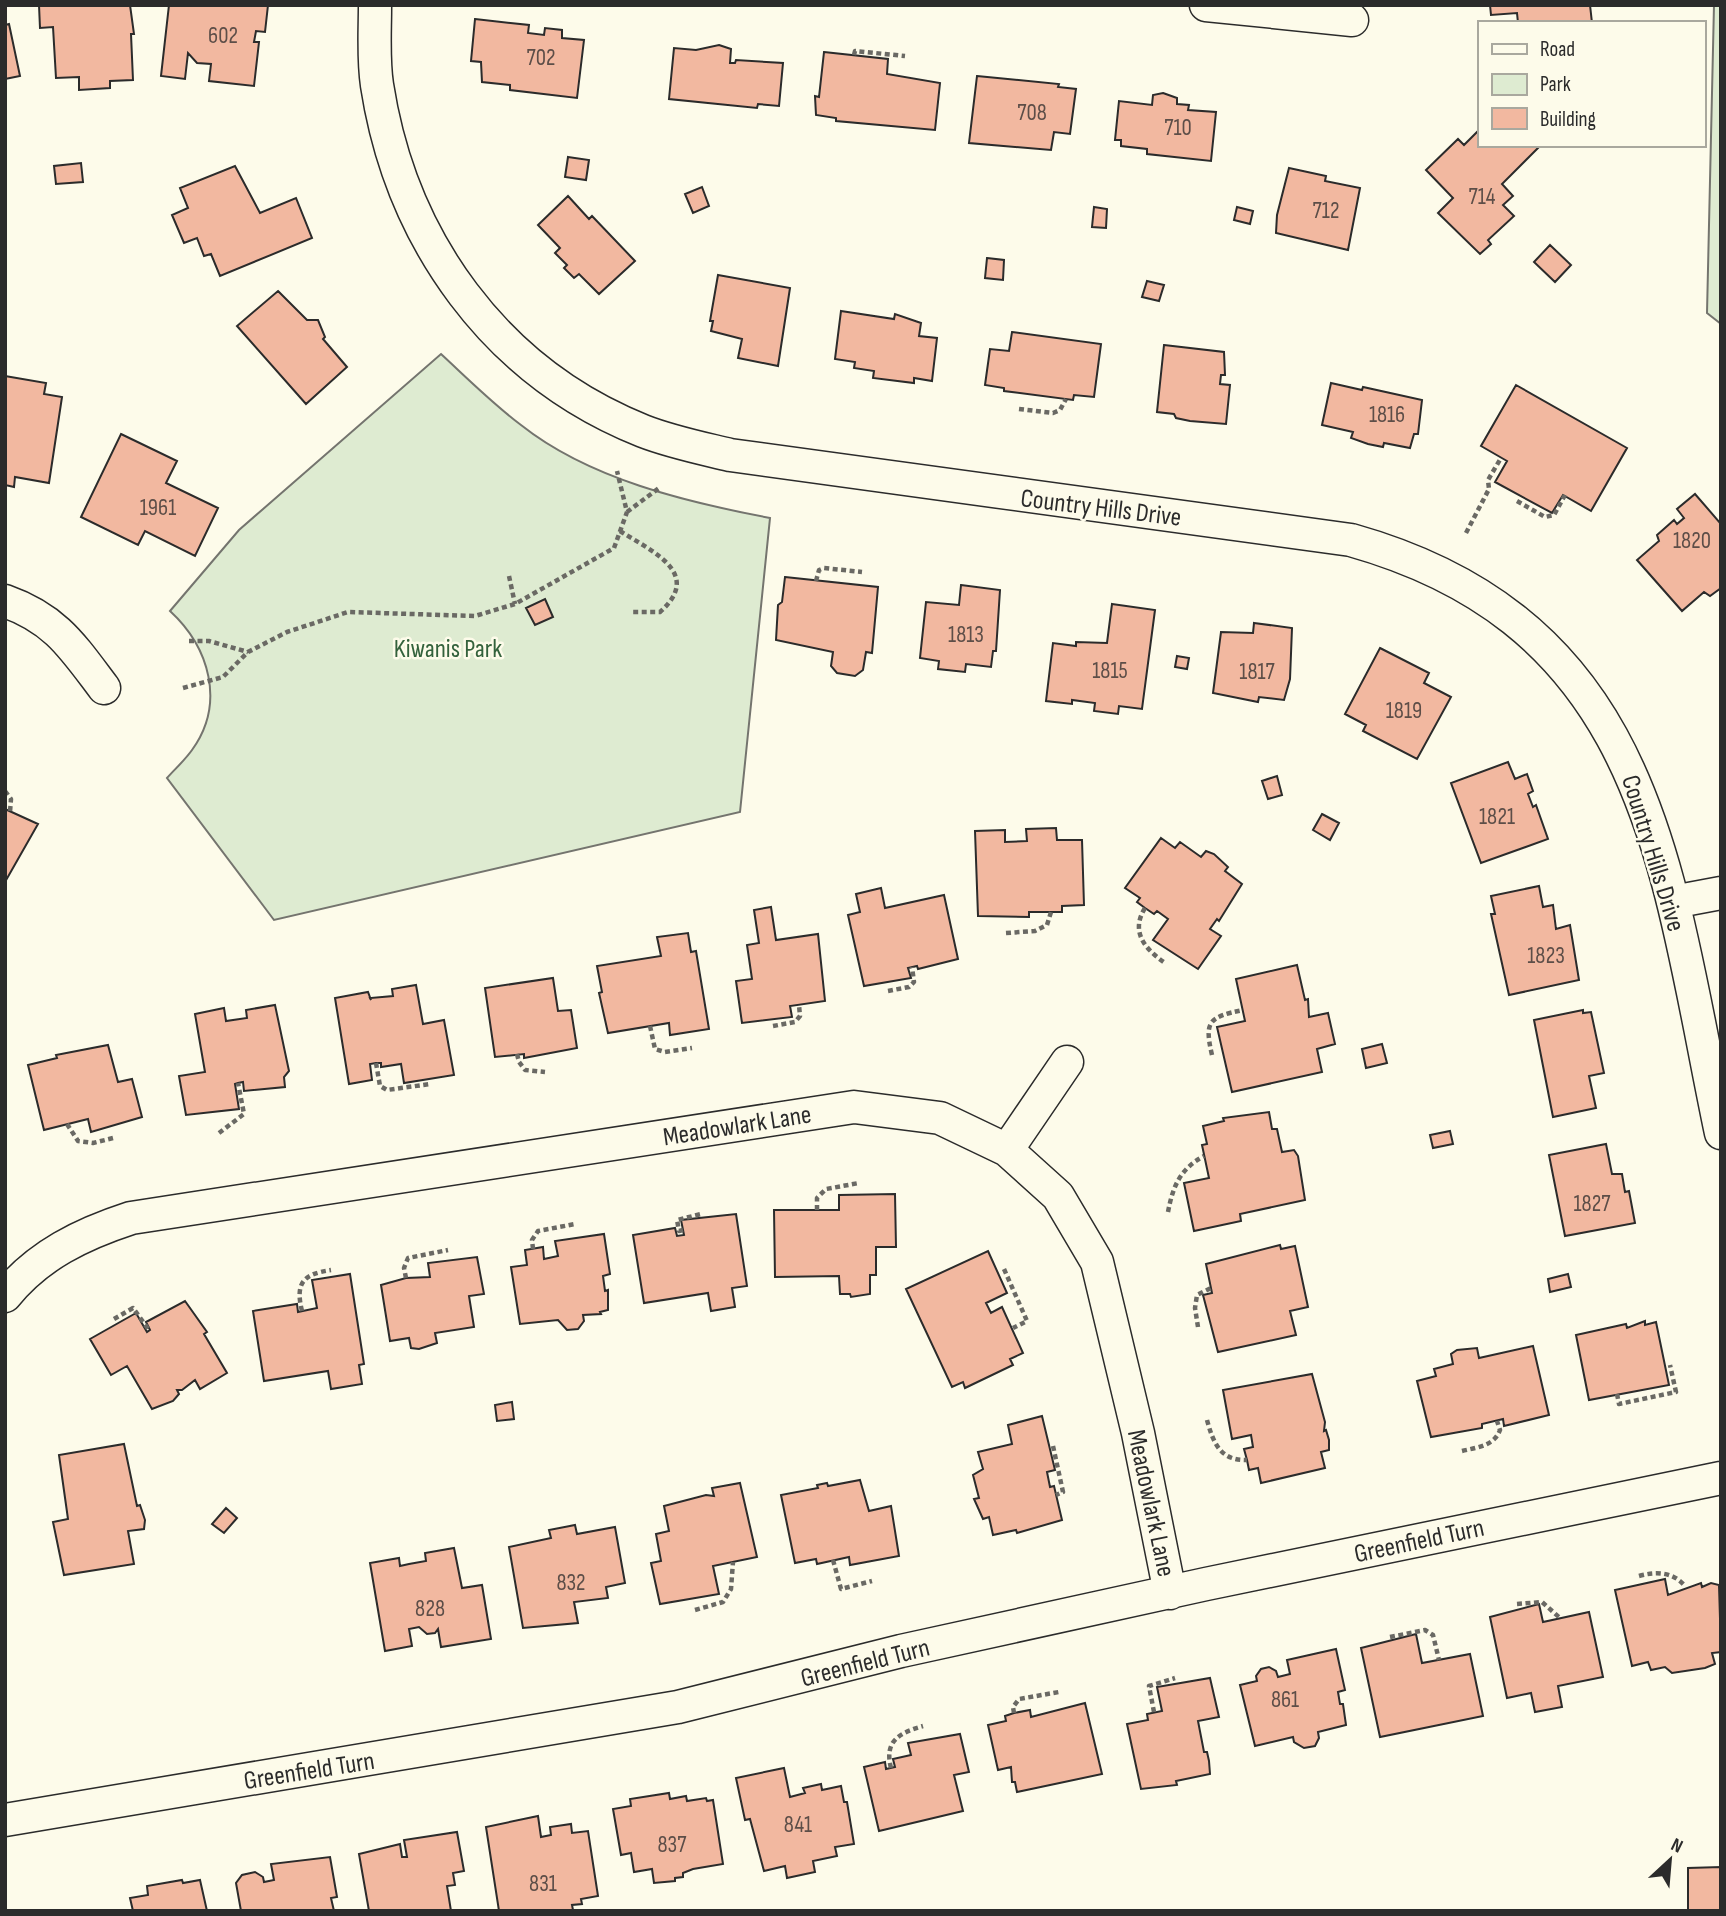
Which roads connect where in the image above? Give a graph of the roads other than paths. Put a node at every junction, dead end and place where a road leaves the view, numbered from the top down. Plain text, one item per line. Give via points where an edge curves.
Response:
1 (375, 5) edge
2 (1206, 5) edge
3 (1352, 20) dead end
4 (5, 601) edge
5 (104, 688) dead end
6 (1721, 892) edge
7 (1673, 902) junction
8 (1067, 1062) dead end
9 (1721, 1133) edge
10 (1007, 1150) junction
11 (5, 1296) edge
12 (1721, 1478) edge
13 (1170, 1593) junction
14 (6, 1815) edge

1 - 7 street, Country Hills Drive via 377,82 393,160 409,203 472,306 499,337 561,388 644,431 730,455 1307,533 1351,540 1429,566 1493,602 1539,639 1596,707 1640,790
2 - 3 street
4 - 5 street via 35,612 68,640
6 - 7 street
7 - 9 street, Country Hills Drive
8 - 10 street
10 - 11 street, Meadowlark Lane via 940,1118 854,1107 131,1218 45,1256
10 - 13 street, Meadowlark Lane via 1058,1196 1097,1262
12 - 13 street, Greenfield Turn
13 - 14 street, Greenfield Turn via 901,1651 678,1707

